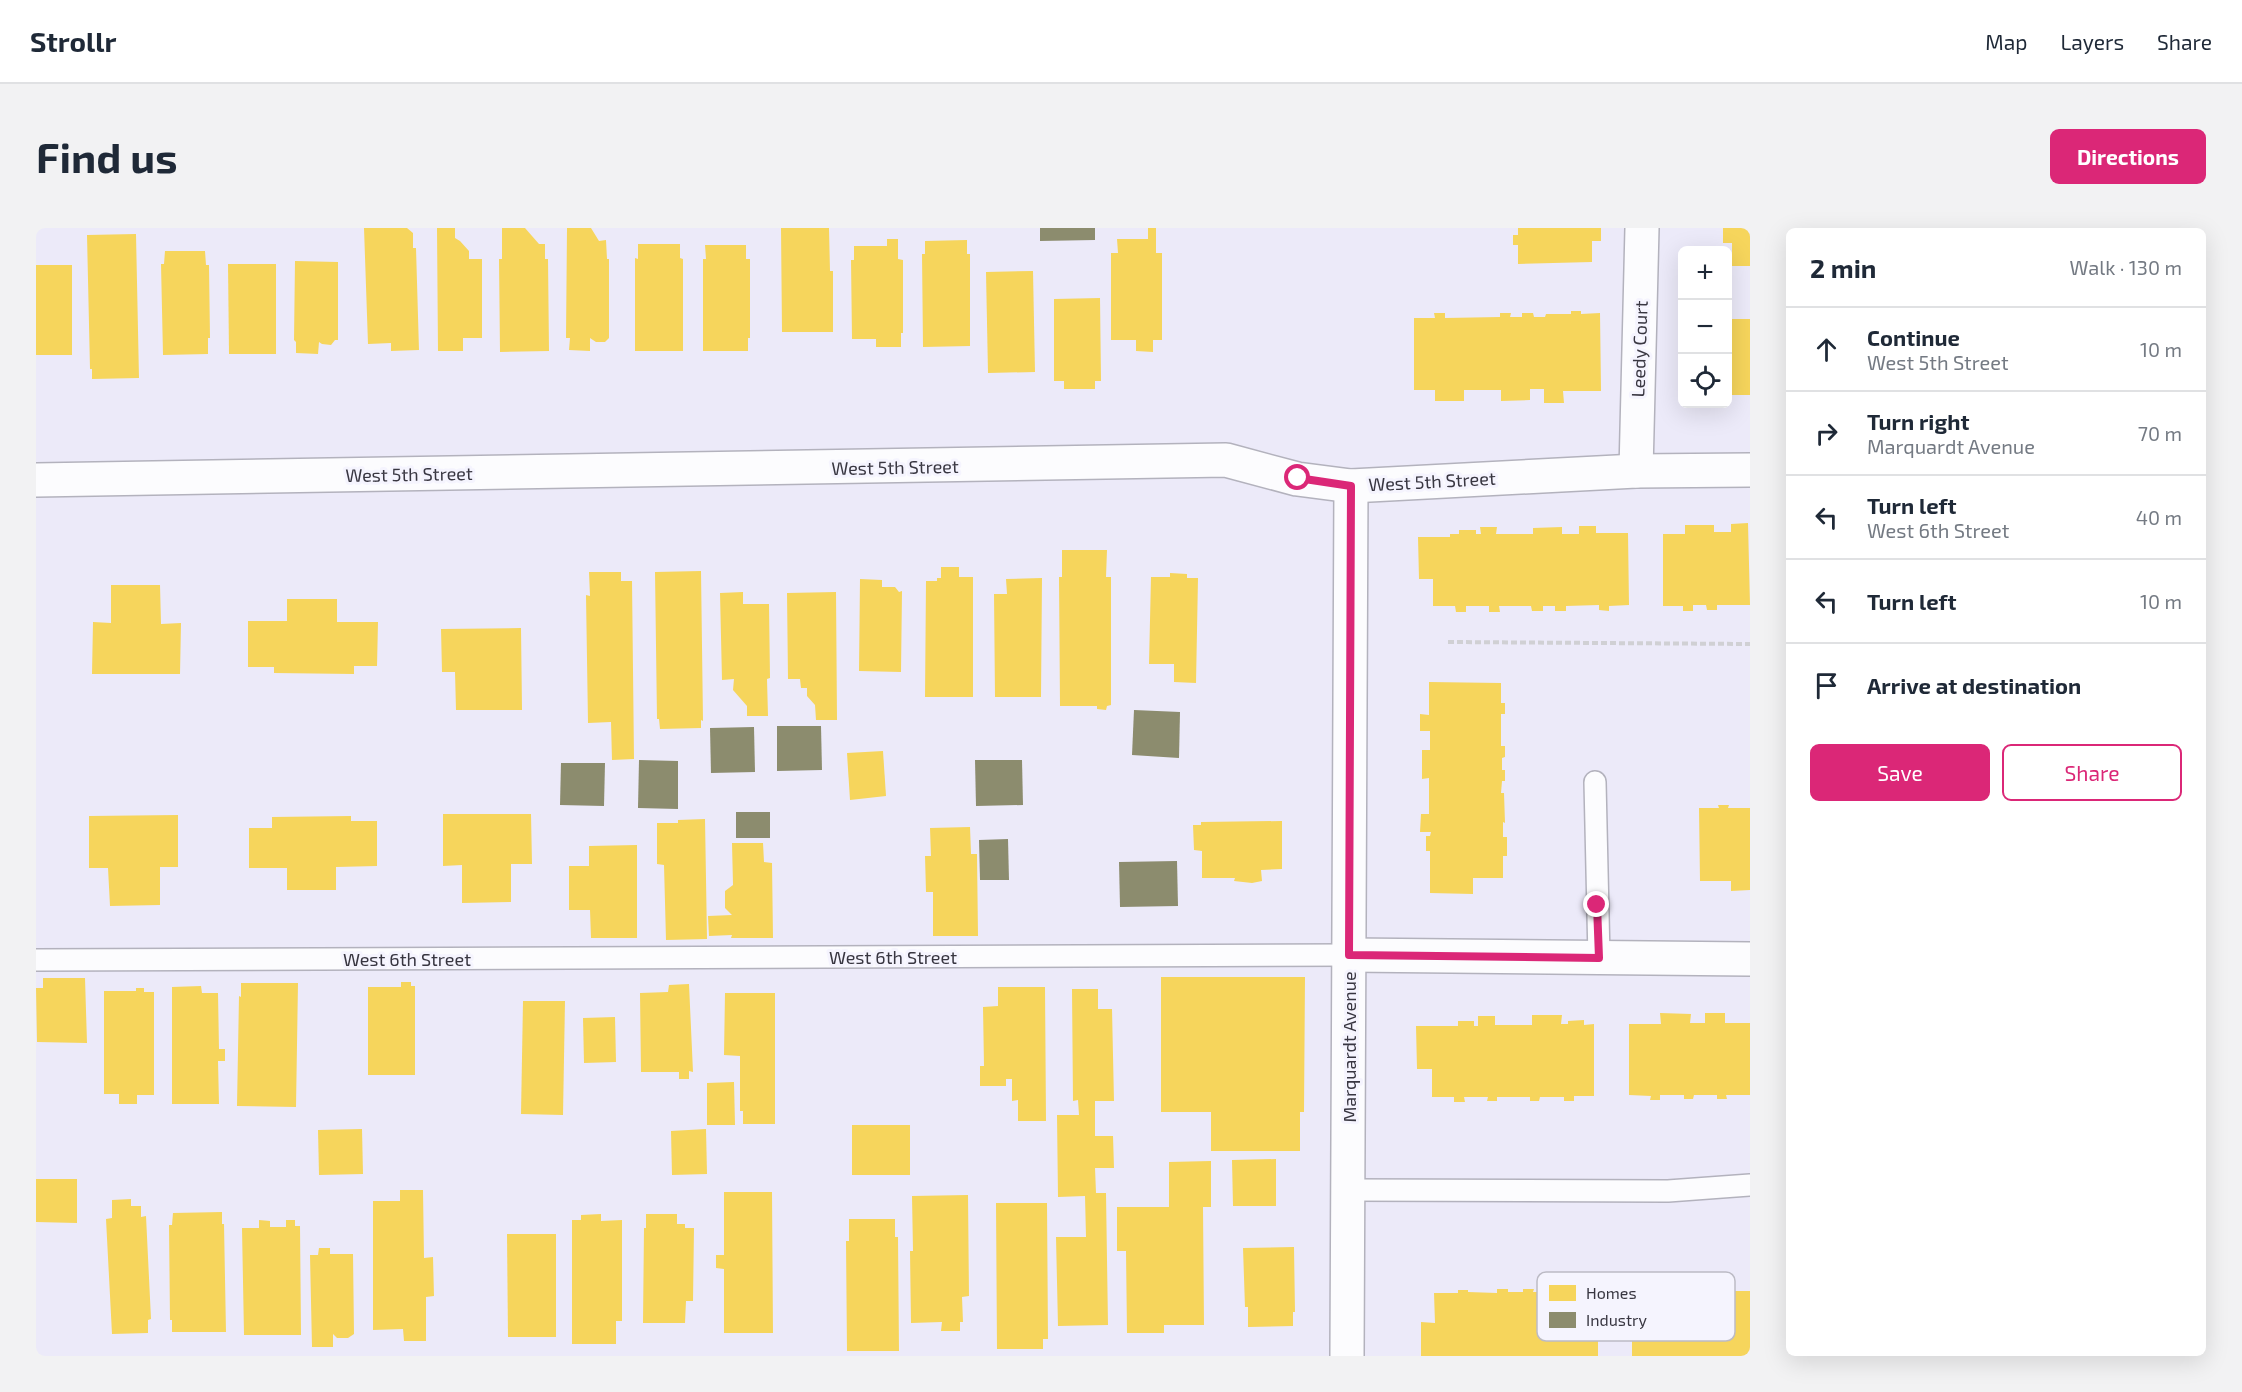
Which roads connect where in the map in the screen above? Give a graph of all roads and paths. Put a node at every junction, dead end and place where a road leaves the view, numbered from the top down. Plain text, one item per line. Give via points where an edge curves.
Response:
1 (1642, 228) edge
2 (1750, 470) edge
3 (1636, 471) junction
4 (36, 480) edge
5 (1351, 486) junction
6 (1448, 642) dead end
7 (1750, 644) edge
8 (1595, 782) dead end
9 (1349, 955) junction
10 (1599, 958) junction
11 (1750, 959) edge
12 (36, 960) edge
13 (1750, 1185) edge
14 (1348, 1190) junction
15 (1347, 1356) edge

1 - 3 street, Leedy Court
2 - 3 street, West 5th Street
3 - 5 street, West 5th Street
4 - 5 street, West 5th Street via 1226,460
5 - 9 street, Marquardt Avenue
6 - 7 path
8 - 10 lane
9 - 10 street, West 6th Street
9 - 12 lane, West 6th Street
9 - 14 street, Marquardt Avenue
10 - 11 street, West 6th Street
13 - 14 lane via 1668,1191
14 - 15 street, Marquardt Avenue

